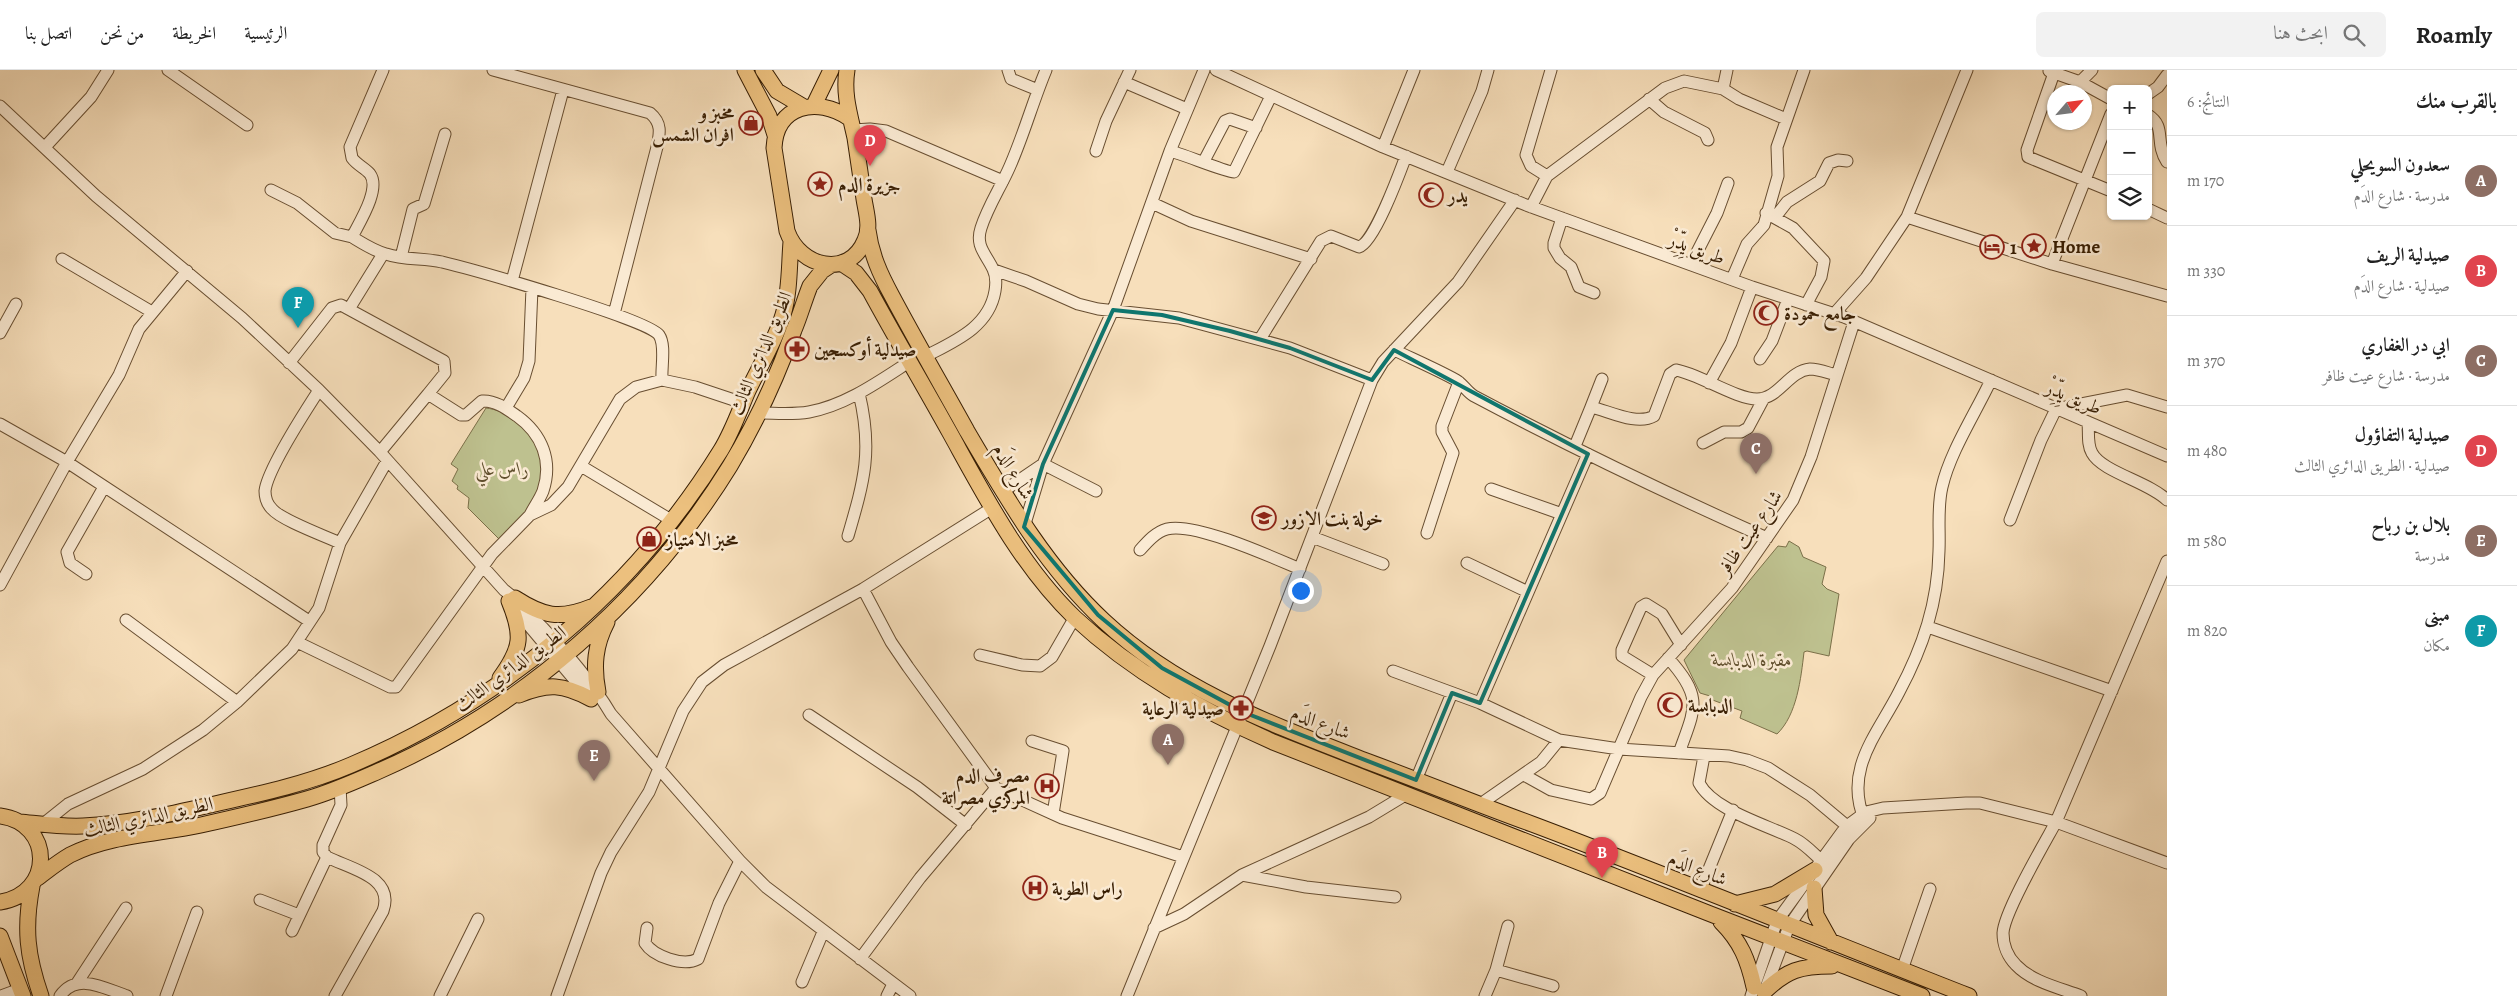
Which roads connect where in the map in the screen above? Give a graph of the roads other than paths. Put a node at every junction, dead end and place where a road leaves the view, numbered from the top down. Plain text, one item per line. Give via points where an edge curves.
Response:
1 (108, 70) edge
2 (168, 70) edge
3 (383, 70) edge
4 (493, 70) edge
5 (745, 70) edge
6 (763, 70) edge
7 (831, 70) edge
8 (847, 70) edge
9 (1008, 70) edge
10 (1046, 70) edge
11 (1130, 70) edge
12 (1204, 70) edge
13 (1216, 70) edge
14 (1414, 70) edge
15 (1488, 70) edge
16 (1551, 70) edge
17 (1727, 70) edge
18 (1804, 70) edge
19 (1967, 70) edge
20 (2092, 70) edge
21 (2050, 71) edge
22 (2167, 75) edge
23 (1124, 82) junction
24 (2080, 82) junction
25 (1723, 88) junction
26 (563, 90) junction
27 (1038, 90) junction
28 (2152, 91) edge
29 (1271, 96) junction
30 (2107, 97) edge
31 (1649, 99) junction
32 (0, 106) edge
33 (809, 106) junction
34 (1187, 109) junction
35 (2152, 117) edge
36 (1786, 119) junction
37 (851, 124) junction
38 (246, 125) dead end
39 (2107, 125) edge
40 (1256, 128) junction
41 (445, 134) dead end
42 (775, 135) junction
43 (1708, 140) dead end
44 (45, 147) junction
45 (1383, 147) junction
46 (1096, 150) dead end
47 (1170, 150) junction
48 (1406, 156) junction
49 (1204, 161) junction
50 (1847, 161) dead end
51 (2167, 162) edge
52 (1447, 172) junction
53 (1546, 176) junction
54 (2086, 180) junction
55 (1003, 181) junction
56 (1728, 183) dead end
57 (271, 190) dead end
58 (2107, 190) edge
59 (1515, 200) junction
60 (1152, 203) junction
61 (1531, 207) junction
62 (2152, 211) edge
63 (1771, 215) junction
64 (1907, 217) junction
65 (1562, 218) junction
66 (2167, 218) edge
67 (868, 230) junction
68 (352, 237) junction
69 (791, 242) junction
70 (383, 254) junction
71 (401, 258) junction
72 (62, 259) dead end
73 (1311, 259) junction
74 (836, 264) junction
75 (1691, 264) junction
76 (2052, 264) junction
77 (994, 270) junction
78 (187, 271) junction
79 (1732, 279) junction
80 (512, 282) junction
81 (1752, 287) junction
82 (532, 288) junction
83 (1594, 293) dead end
84 (2167, 296) edge
85 (1788, 299) junction
86 (16, 304) dead end
87 (1806, 305) junction
88 (349, 309) junction
89 (1113, 310) junction
90 (152, 312) junction
91 (614, 314) junction
92 (1834, 314) junction
93 (1854, 322) junction
94 (0, 333) edge
95 (1260, 339) junction
96 (1394, 350) junction
97 (926, 356) junction
98 (1760, 360) dead end
99 (909, 362) junction
100 (289, 363) junction
101 (1836, 374) junction
102 (1602, 379) dead end
103 (662, 380) junction
104 (1372, 380) junction
105 (1991, 380) junction
106 (1459, 382) junction
107 (1708, 382) junction
108 (319, 390) junction
109 (860, 393) junction
110 (428, 394) junction
111 (1764, 398) junction
112 (743, 403) junction
113 (2167, 407) edge
114 (506, 408) junction
115 (1591, 408) junction
116 (2056, 409) junction
117 (758, 413) junction
118 (2088, 422) junction
119 (0, 424) edge
120 (1703, 444) dead end
121 (1575, 446) junction
122 (1588, 454) junction
123 (2167, 456) edge
124 (384, 457) junction
125 (67, 462) junction
126 (1043, 464) junction
127 (581, 466) junction
128 (104, 487) junction
129 (1491, 489) dead end
130 (1096, 491) dead end
131 (1002, 492) junction
132 (2167, 500) edge
133 (992, 508) junction
134 (1562, 514) junction
135 (530, 515) junction
136 (671, 520) junction
137 (2010, 520) dead end
138 (1024, 526) junction
139 (1427, 534) dead end
140 (848, 536) dead end
141 (1312, 537) junction
142 (1767, 538) junction
143 (340, 544) junction
144 (1140, 550) dead end
145 (2167, 561) edge
146 (1467, 563) dead end
147 (1383, 564) dead end
148 (483, 566) junction
149 (1300, 568) junction
150 (632, 570) junction
151 (86, 574) dead end
152 (644, 580) junction
153 (0, 585) edge
154 (863, 589) junction
155 (1528, 592) junction
156 (509, 596) junction
157 (599, 603) junction
158 (611, 616) junction
159 (1075, 617) junction
160 (126, 620) dead end
161 (309, 621) junction
162 (1928, 627) junction
163 (297, 642) junction
164 (551, 645) junction
165 (1681, 645) junction
166 (980, 655) dead end
167 (562, 658) junction
168 (1668, 658) junction
169 (1393, 671) dead end
170 (1653, 675) junction
171 (493, 687) junction
172 (2112, 691) junction
173 (1452, 693) junction
174 (595, 696) junction
175 (237, 702) junction
176 (502, 702) junction
177 (1480, 703) junction
178 (1243, 712) junction
179 (809, 716) dead end
180 (1237, 726) junction
181 (1559, 740) junction
182 (1032, 742) dead end
183 (1619, 749) junction
184 (1679, 753) junction
185 (1704, 756) junction
186 (659, 767) junction
187 (1524, 775) junction
188 (1416, 780) junction
189 (340, 788) junction
190 (996, 788) junction
191 (1407, 794) junction
192 (1479, 805) junction
193 (1733, 810) junction
194 (1053, 814) junction
195 (8, 816) edge
196 (1863, 818) junction
197 (2056, 822) junction
198 (43, 824) junction
199 (966, 825) junction
200 (1847, 826) junction
201 (328, 857) junction
202 (1183, 857) junction
203 (740, 861) junction
204 (2167, 863) edge
205 (1818, 865) junction
206 (1242, 875) junction
207 (34, 882) junction
208 (1814, 888) junction
209 (1930, 889) dead end
210 (1700, 891) junction
211 (1395, 897) dead end
212 (260, 900) dead end
213 (0, 902) edge
214 (1734, 904) junction
215 (126, 908) dead end
216 (197, 912) dead end
217 (299, 915) junction
218 (1716, 918) junction
219 (478, 919) dead end
220 (1783, 923) junction
221 (1508, 926) dead end
222 (646, 928) dead end
223 (1154, 928) junction
224 (292, 931) dead end
225 (823, 932) junction
226 (0, 936) edge
227 (1776, 941) junction
228 (1831, 942) junction
229 (860, 959) junction
230 (1845, 967) junction
231 (1496, 970) junction
232 (1902, 970) junction
233 (802, 982) dead end
234 (77, 983) junction
235 (893, 984) junction
236 (1553, 986) dead end
237 (21, 993) edge
238 (1758, 993) edge
239 (1, 996) edge
240 (41, 996) edge
241 (60, 996) edge
242 (127, 996) edge
243 (166, 996) edge
244 (335, 996) edge
245 (440, 996) edge
246 (557, 996) edge
247 (887, 996) edge
248 (910, 996) edge
249 (1127, 996) edge
250 (1485, 996) edge
251 (1922, 996) edge
252 (1969, 996) edge
253 (2081, 996) edge

1 - 44 street via 91,97
2 - 38 street
3 - 68 street via 350,147 352,158 373,181 369,201
4 - 26 street
5 - 42 main road, الطريق الدائري الثالث via 769,116
6 - 33 main road via 777,91
7 - 33 main road
8 - 37 main road via 846,94
9 - 27 street via 1011,79
10 - 27 street
11 - 23 street
12 - 34 street
13 - 29 street, طريق يِدِّرْ
14 - 45 street
15 - 52 street
16 - 53 street via 1526,155 1531,166
17 - 25 street
18 - 36 street
19 - 64 street
20 - 24 street
21 - 24 street
21 - 54 street via 2027,150 2028,157
22 - 28 street
23 - 34 street
23 - 46 street
24 - 30 street
25 - 31 street via 1684,82 1665,88
25 - 36 street via 1739,99
26 - 80 street
26 - 91 street via 650,113 660,129
27 - 55 street
29 - 40 street
29 - 45 street, طريق يِدِّرْ
31 - 43 street via 1664,112 1704,133
31 - 53 street
32 - 44 street
33 - 37 main road via 832,108
33 - 42 main road via 786,118
34 - 47 street
35 - 51 street via 2164,126 2162,151
36 - 63 street via 1776,147 1778,176
37 - 55 street via 886,131
37 - 67 main road, شارع الدَم
39 - 54 street
40 - 49 street via 1230,119 1225,121
40 - 49 street via 1234,172
41 - 71 street via 424,204 413,209
42 - 69 main road, الطريق الدائري الثالث via 774,148
44 - 78 street via 96,196
45 - 48 street, طريق يِدِّرْ
47 - 49 street
47 - 60 street
48 - 52 street, طريق يِدِّرْ
48 - 73 street via 1391,195 1363,246 1328,236 1321,241
50 - 63 street via 1829,163 1820,181
52 - 59 street, طريق يِدِّرْ
53 - 61 street
54 - 58 street
54 - 76 street
55 - 77 street via 979,235 982,252
56 - 75 street via 1717,214
57 - 68 street via 298,203 335,233
59 - 61 street, طريق يِدِّرْ
59 - 96 street via 1473,264
60 - 73 street via 1191,221
60 - 89 street
61 - 65 street, طريق يِدِّرْ
62 - 66 street
63 - 79 street via 1747,244
63 - 87 street via 1797,232 1824,261
64 - 76 street
64 - 92 street via 1866,278
65 - 75 street, طريق يِدِّرْ
65 - 83 street via 1554,243 1556,254 1571,267 1579,287
67 - 74 main road, الطريق الدائري الثالث via 861,249
67 - 97 main road, شارع الدَم via 870,248 879,271
68 - 70 street
69 - 74 main road via 806,258
69 - 112 main road, الطريق الدائري الثالث via 782,317
70 - 71 street
70 - 88 street
71 - 80 street via 441,262
72 - 90 street
73 - 95 street
74 - 99 main road, شارع الدَم via 856,273 870,291
74 - 117 main road, الطريق الدائري الثالث via 810,286
75 - 79 street, طريق يِدِّرْ
76 - 84 street
77 - 89 street via 1078,304
77 - 97 street via 994,294 987,314 969,332
78 - 90 street
78 - 100 street
79 - 81 street, طريق يِدِّرْ
80 - 82 street
81 - 85 street, طريق يِدِّرْ
81 - 107 street via 1731,343
82 - 91 street
82 - 114 street via 529,361 524,378
85 - 87 street, طريق يِدِّرْ
85 - 98 street via 1772,341
86 - 94 street
87 - 92 street, طريق يِدِّرْ
88 - 100 street via 338,305 332,308
88 - 110 street via 444,361 445,373
89 - 95 street via 1179,318
89 - 126 street
90 - 125 street
91 - 103 street via 659,335
92 - 93 street, طريق يِدِّرْ
93 - 101 street, شارع عيت ظافر
93 - 105 street, طريق يِدِّرْ
95 - 104 street via 1334,363
96 - 104 street
96 - 106 street
97 - 131 main road, شارع الدَم
99 - 109 street
99 - 133 main road, شارع الدَم
100 - 108 street
101 - 111 street via 1804,370
101 - 142 street, شارع عيت ظافر via 1799,489
102 - 115 street
103 - 112 street
103 - 127 street via 636,387 620,399
104 - 141 street
105 - 116 street, طريق يِدِّرْ
105 - 162 street via 1951,462 1942,488 1938,576
106 - 121 street via 1474,396
106 - 139 street via 1442,426 1453,453
107 - 111 street via 1750,398
107 - 115 street via 1678,370 1672,372 1654,416 1646,420
108 - 124 street
108 - 143 street via 281,455 265,495 275,512
109 - 117 street via 810,412
109 - 140 street via 866,428 867,465
110 - 114 street via 461,415 466,415 482,401
110 - 124 street
111 - 120 street via 1748,428 1741,432 1724,432
112 - 136 main road, الطريق الدائري الثالث via 721,449
113 - 116 street via 2127,395
114 - 135 street via 532,428 546,454 543,491
115 - 121 street
116 - 118 street, طريق يِدِّرْ
116 - 137 street
117 - 152 main road, الطريق الدائري الثالث via 730,466
118 - 123 street, طريق يِدِّرْ
118 - 132 street via 2089,447 2097,460 2155,490
119 - 125 street
121 - 122 street
122 - 134 street
122 - 142 street
124 - 143 street
124 - 148 street
125 - 128 street
125 - 153 street
126 - 130 street
126 - 131 street
126 - 138 street
127 - 135 street via 559,498
127 - 136 street
128 - 151 street via 66,552 70,563
128 - 161 street
129 - 134 street
131 - 138 main road, شارع الدَم
133 - 154 street
133 - 159 main road, شارع الدَم via 1032,569
134 - 155 street
135 - 148 street
136 - 150 main road, الطريق الدائري الثالث
138 - 178 main road, شارع الدَم via 1072,589 1136,649 1162,668
141 - 147 street
141 - 149 street
142 - 165 street, شارع عيت ظافر via 1732,588
143 - 161 street via 322,602
144 - 149 street via 1161,531 1186,528
145 - 172 street
146 - 155 street
148 - 156 street
148 - 163 street via 396,687
149 - 178 street
150 - 152 main road
150 - 157 main road, الطريق الدائري الثالث
152 - 158 main road, الطريق الدائري الثالث
154 - 186 street via 732,660 709,676 683,711
154 - 190 street via 908,667
155 - 177 street
156 - 157 main road via 542,613 554,615 573,613
156 - 164 street
156 - 171 main road via 518,622 519,642
157 - 164 main road, الطريق الدائري الثالث
158 - 167 main road, الطريق الدائري الثالث
158 - 174 main road via 598,643 594,662
159 - 166 street via 1052,657 1044,664 1022,665
159 - 180 main road, شارع الدَم via 1148,676
160 - 175 street
161 - 163 street
162 - 172 street
162 - 196 street via 1900,692 1861,761 1858,794
163 - 175 street
164 - 167 street
164 - 171 main road, الطريق الدائري الثالث
165 - 168 street, شارع عيت ظافر
165 - 170 street via 1662,614 1646,604 1641,606 1622,656
167 - 174 street
167 - 176 main road, الطريق الدائري الثالث
168 - 170 street, شارع عيت ظافر
168 - 184 street via 1686,680 1693,699 1693,719
169 - 173 street
170 - 183 street, شارع عيت ظافر
171 - 198 main road, الطريق الدائري الثالث via 409,738 350,766 297,784 199,808 108,824
172 - 197 street
173 - 177 street
173 - 188 street
174 - 176 main road via 550,686
174 - 186 street
175 - 198 street via 168,754 68,804
176 - 189 main road, الطريق الدائري الثالث via 418,752
177 - 181 street
178 - 180 street
178 - 188 main road, شارع الدَم
179 - 199 street via 916,787
180 - 191 main road, شارع الدَم
180 - 202 street
181 - 183 street
181 - 187 street via 1546,758
182 - 194 street via 1063,751
183 - 184 street
183 - 187 street, شارع عيت ظافر via 1602,788 1594,798 1558,793
184 - 185 street
185 - 193 street via 1699,780 1702,789
185 - 200 street via 1729,756 1768,768 1810,794
186 - 203 street
186 - 246 street via 644,802 600,874
187 - 192 street
188 - 192 main road, شارع الدَم
189 - 201 street via 340,808 322,847
189 - 207 main road, الطريق الدائري الثالث via 263,811 101,844 70,855
190 - 194 street
190 - 199 street
191 - 206 street via 1369,817
191 - 218 main road, شارع الدَم
192 - 210 main road, شارع الدَم
193 - 205 street via 1796,839
193 - 210 street
194 - 202 street
195 - 198 main road, الطريق الدائري الثالث
195 - 207 main road via 30,830 37,841 41,853
196 - 197 street via 1883,808 1980,803
196 - 200 street
196 - 208 street
197 - 204 street
197 - 253 street via 2004,926 2004,940 2008,955 2021,969
199 - 229 street via 920,878
200 - 205 street
201 - 217 street
201 - 244 street via 378,881 386,898 383,911
202 - 223 street
203 - 222 street via 719,903 698,959 685,962 651,951 645,943
203 - 225 street via 766,887
205 - 214 main road via 1775,894
205 - 220 street
206 - 211 street via 1306,887
206 - 223 street via 1184,914
207 - 213 main road, الطريق الدائري الثالث via 18,897
207 - 240 main road via 26,935 32,971
208 - 220 street
208 - 228 main road via 1816,915
209 - 232 street
210 - 214 main road, شارع الدَم
212 - 217 street
214 - 220 main road, شارع الدَم
215 - 234 street
216 - 243 street
217 - 224 street
218 - 227 main road, شارع الدَم
218 - 238 main road via 1741,945
219 - 245 street
220 - 227 street
220 - 228 main road, شارع الدَم
221 - 231 street
223 - 249 street
225 - 229 street
225 - 233 street
226 - 237 main road
227 - 230 main road, شارع الدَم
227 - 238 street
228 - 232 main road, شارع الدَم
229 - 235 street
230 - 238 main road via 1798,968
230 - 251 main road, شارع الدَم
231 - 236 street
231 - 250 street
232 - 252 main road, شارع الدَم
234 - 241 street
234 - 242 street via 93,984
235 - 247 street
235 - 248 street
237 - 239 street

